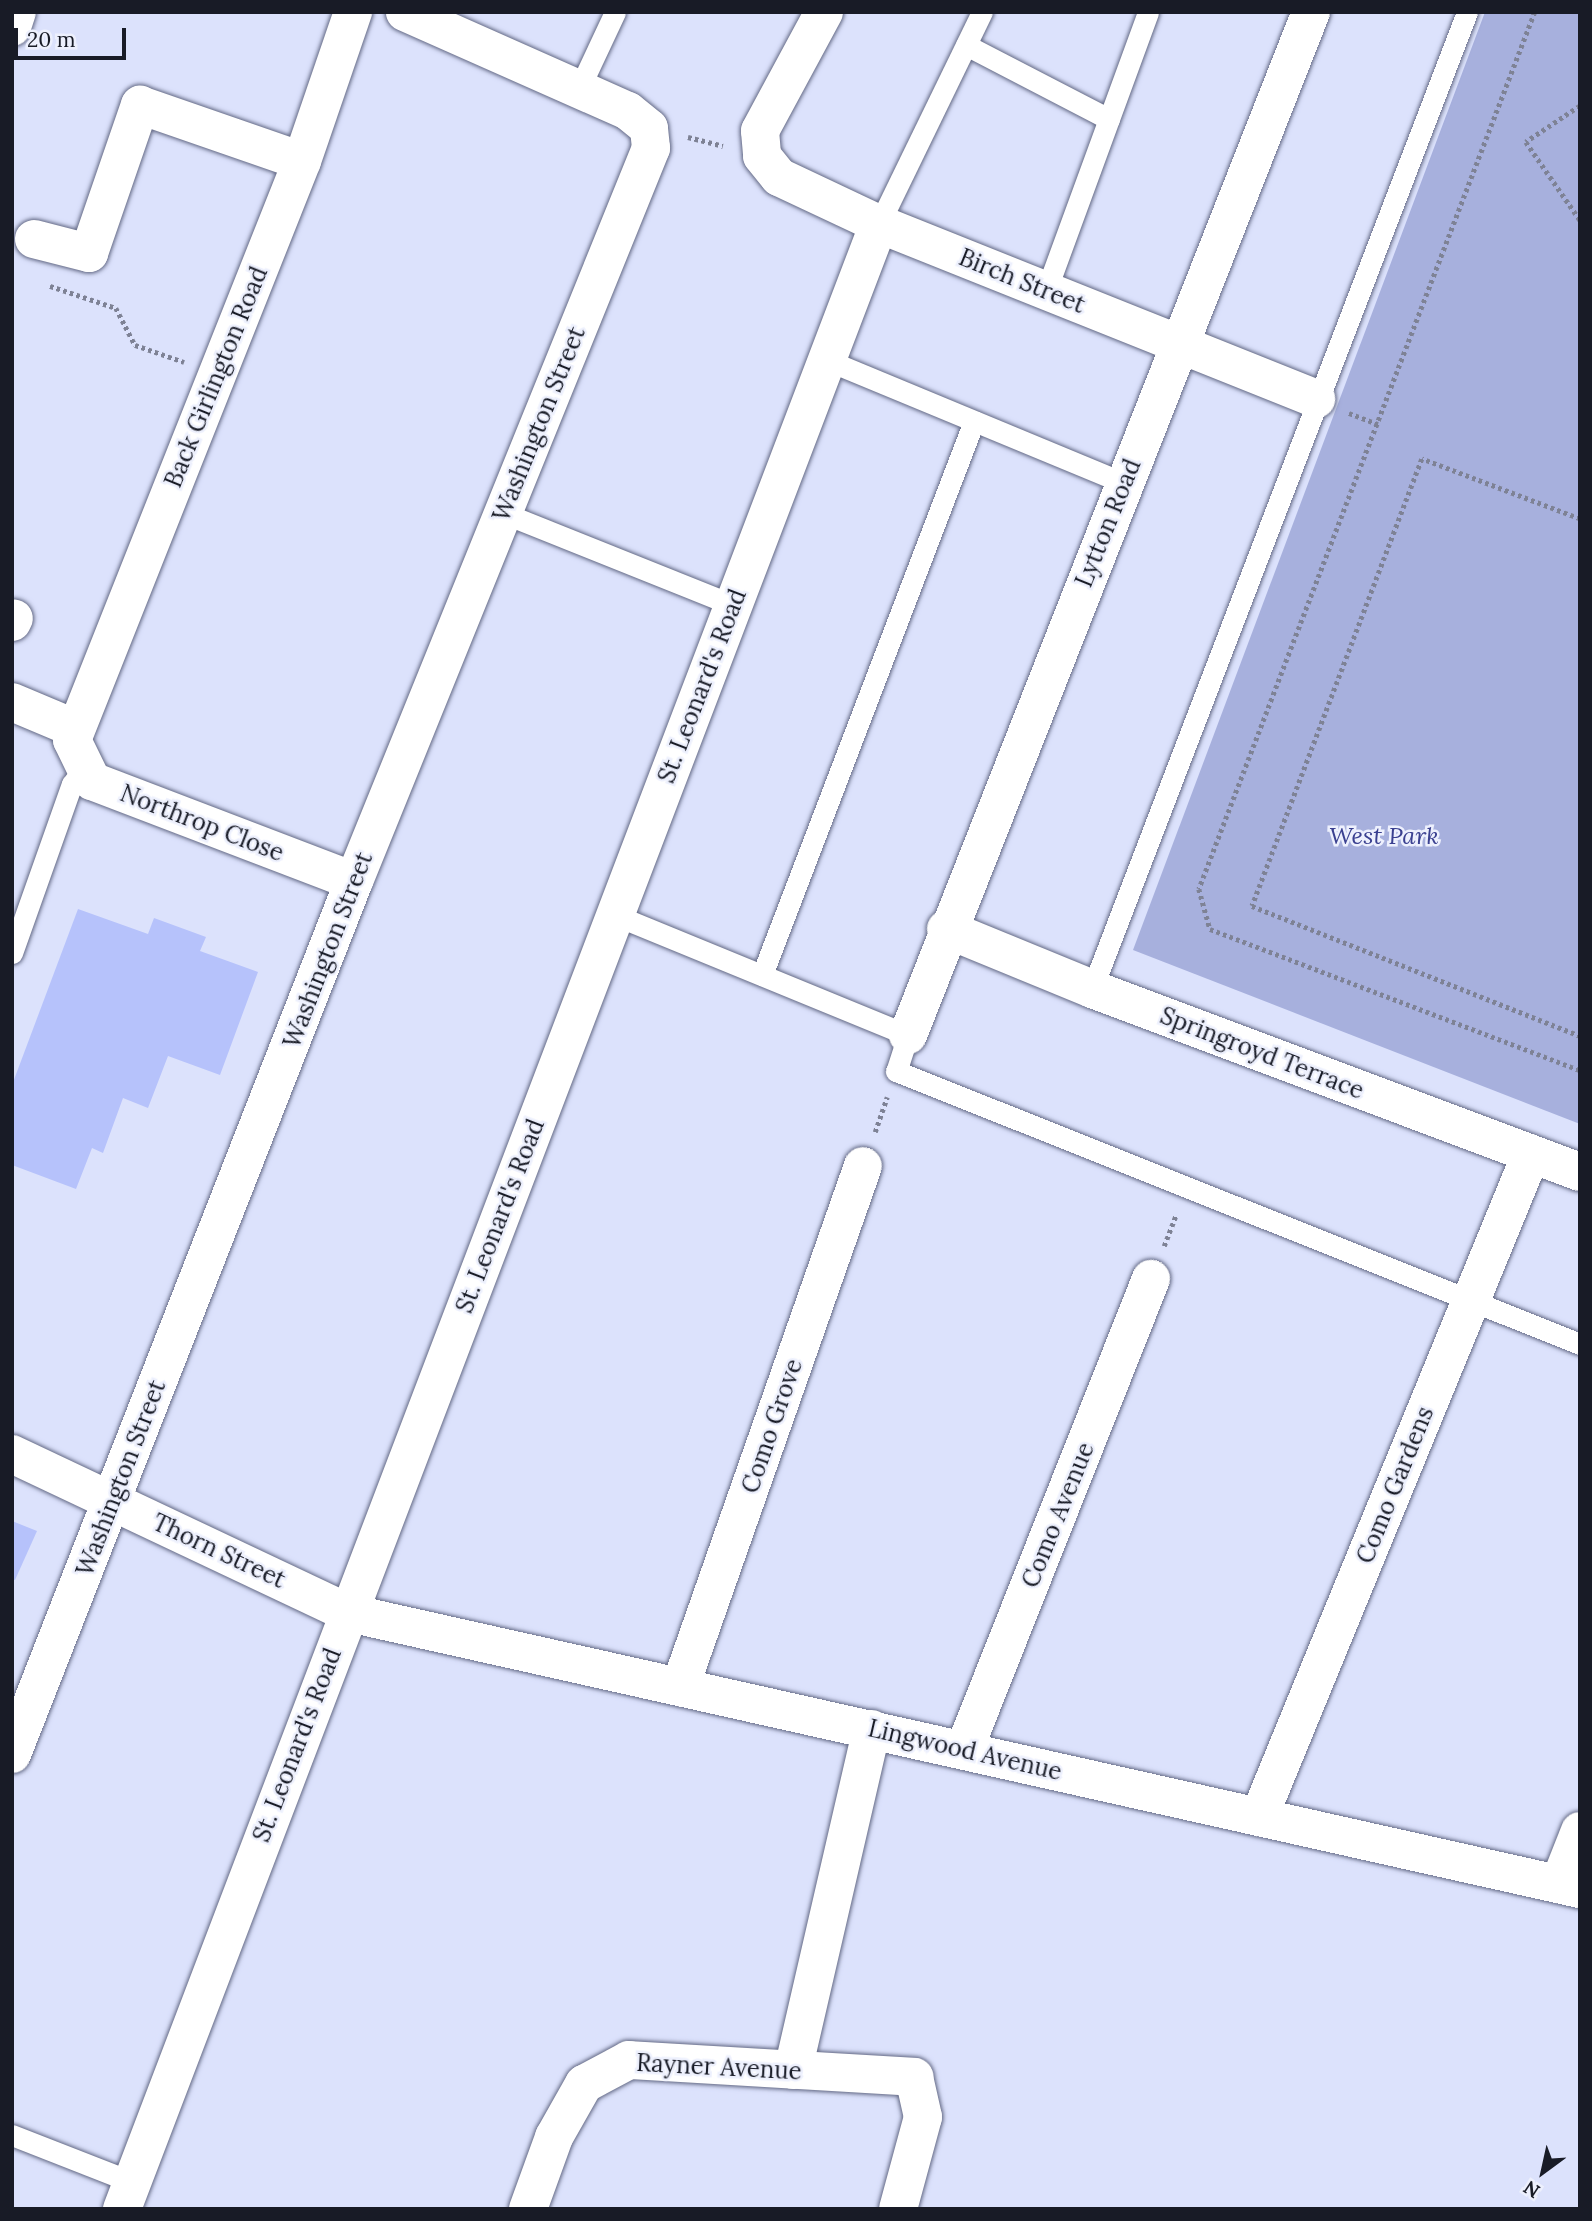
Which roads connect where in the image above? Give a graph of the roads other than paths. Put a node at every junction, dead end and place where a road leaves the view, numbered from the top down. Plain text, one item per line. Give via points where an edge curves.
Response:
1 (17, 12) edge
2 (353, 12) edge
3 (405, 12) edge
4 (615, 12) edge
5 (824, 12) edge
6 (982, 12) edge
7 (1148, 12) edge
8 (1311, 12) edge
9 (1467, 12) edge
10 (12, 27) edge
11 (966, 45) junction
12 (579, 89) junction
13 (1109, 118) junction
14 (302, 161) junction
15 (879, 224) junction
16 (34, 239) dead end
17 (1046, 291) junction
18 (1180, 345) junction
19 (827, 360) junction
20 (1316, 399) junction
21 (974, 421) junction
22 (1124, 483) junction
23 (503, 513) junction
24 (733, 606) junction
25 (12, 702) edge
26 (77, 745) junction
27 (354, 881) junction
28 (615, 915) junction
29 (946, 929) junction
30 (12, 953) edge
31 (762, 975) junction
32 (1092, 989) junction
33 (908, 1035) junction
34 (1531, 1154) junction
35 (863, 1166) road end
36 (1580, 1172) edge
37 (1151, 1279) road end
38 (1471, 1300) junction
39 (1580, 1344) edge
40 (12, 1454) edge
41 (113, 1501) junction
42 (349, 1613) junction
43 (680, 1687) junction
44 (872, 1729) junction
45 (964, 1750) junction
46 (12, 1754) edge
47 (1259, 1817) junction
48 (1580, 1831) edge
49 (1569, 1887) edge
50 (793, 2070) junction
51 (12, 2135) edge
52 (127, 2196) edge
53 (528, 2209) edge
54 (898, 2209) edge

1 - 10 street
2 - 14 street, Back Girlington Road
3 - 12 street
4 - 12 lane
5 - 15 street, Birch Street via 761,143 779,177
6 - 11 lane
7 - 13 lane
8 - 18 street, Lytton Road
9 - 20 lane
11 - 13 lane
11 - 15 lane
12 - 23 street, Washington Street via 628,111 650,138
13 - 17 lane
14 - 16 street via 140,106 89,253
14 - 26 street, Back Girlington Road
15 - 17 street, Birch Street
15 - 19 street, St. Leonard's Road
17 - 18 street, Birch Street
18 - 20 street, Birch Street
18 - 22 street, Lytton Road
19 - 21 lane
19 - 24 street, St. Leonard's Road
20 - 32 lane
21 - 22 lane
21 - 31 lane
22 - 29 street, Lytton Road
23 - 24 lane
23 - 27 street, Washington Street
24 - 28 street, St. Leonard's Road
25 - 26 street, Northrop Close
26 - 27 street, Northrop Close via 92,781
26 - 30 lane via 72,784
27 - 41 street, Washington Street
28 - 31 lane
28 - 42 street, St. Leonard's Road
29 - 32 street, Springroyd Terrace
29 - 33 street, Lytton Road
31 - 33 lane
32 - 34 street, Springroyd Terrace
33 - 38 lane via 895,1071
34 - 36 street, Springroyd Terrace
34 - 38 street, Como Gardens
35 - 43 street, Como Grove
37 - 45 street, Como Avenue
38 - 39 lane
38 - 47 street, Como Gardens
40 - 41 street, Thorn Street
41 - 42 street, Thorn Street
41 - 46 street, Washington Street
42 - 43 street, Lingwood Avenue
42 - 52 street, St. Leonard's Road
43 - 44 street, Lingwood Avenue
44 - 45 street, Lingwood Avenue
44 - 50 street
45 - 47 street, Lingwood Avenue
47 - 49 street, Lingwood Avenue
48 - 49 street
50 - 53 street, Rayner Avenue via 629,2060 584,2084 554,2137
50 - 54 street, Rayner Avenue via 914,2077 923,2117
51 - 52 lane

